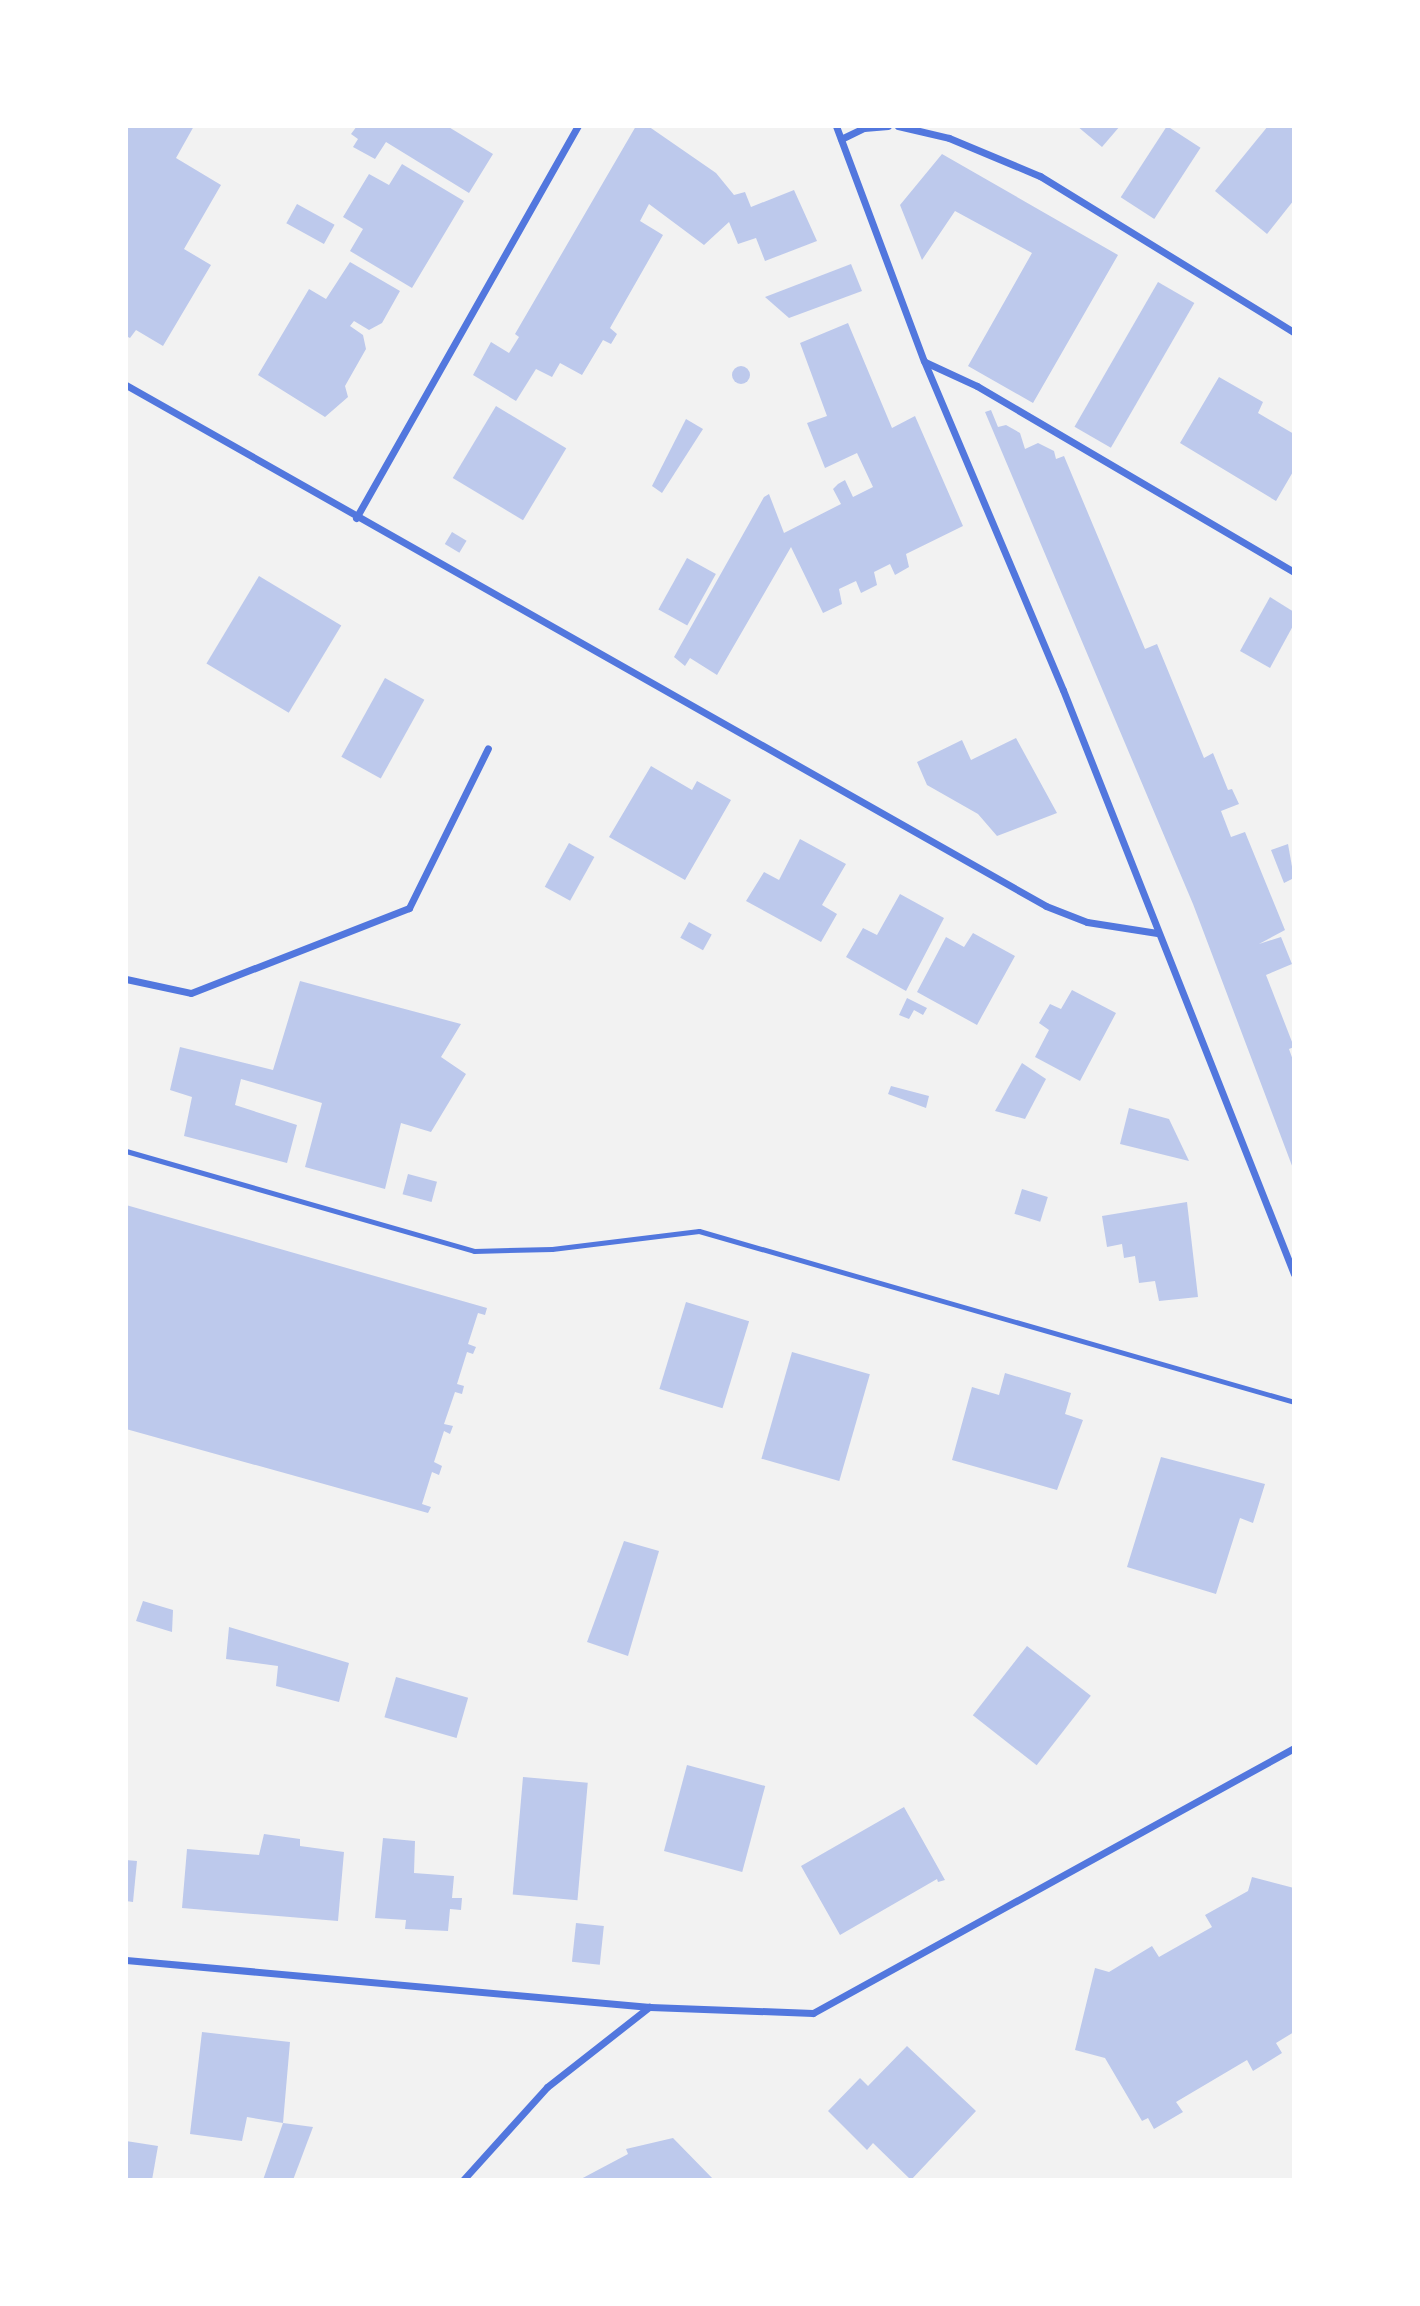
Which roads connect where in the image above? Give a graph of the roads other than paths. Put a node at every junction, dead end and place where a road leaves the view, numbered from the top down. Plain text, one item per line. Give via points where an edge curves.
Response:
1 (578, 126) edge
2 (836, 126) edge
3 (888, 126) edge
4 (898, 126) edge
5 (841, 139) junction
6 (1294, 332) edge
7 (924, 361) junction
8 (126, 385) edge
9 (356, 518) junction
10 (1294, 572) edge
11 (488, 748) dead end
12 (1157, 933) junction
13 (126, 979) edge
14 (126, 1151) edge
15 (1294, 1274) edge
16 (1294, 1402) edge
17 (1294, 1748) edge
18 (126, 1960) edge
19 (650, 2007) junction
20 (463, 2180) edge

1 - 9 street
2 - 5 street
3 - 5 street via 864,128
4 - 6 street via 949,138 1040,176
5 - 7 street
7 - 10 street via 977,386
7 - 12 street via 1063,690
8 - 9 street
9 - 12 street via 1046,906 1087,922
11 - 13 street via 409,908 191,993
12 - 15 street via 1281,1232
14 - 16 lane via 474,1251 552,1249 699,1231
17 - 19 street via 813,2013
18 - 19 street
19 - 20 street via 547,2087

